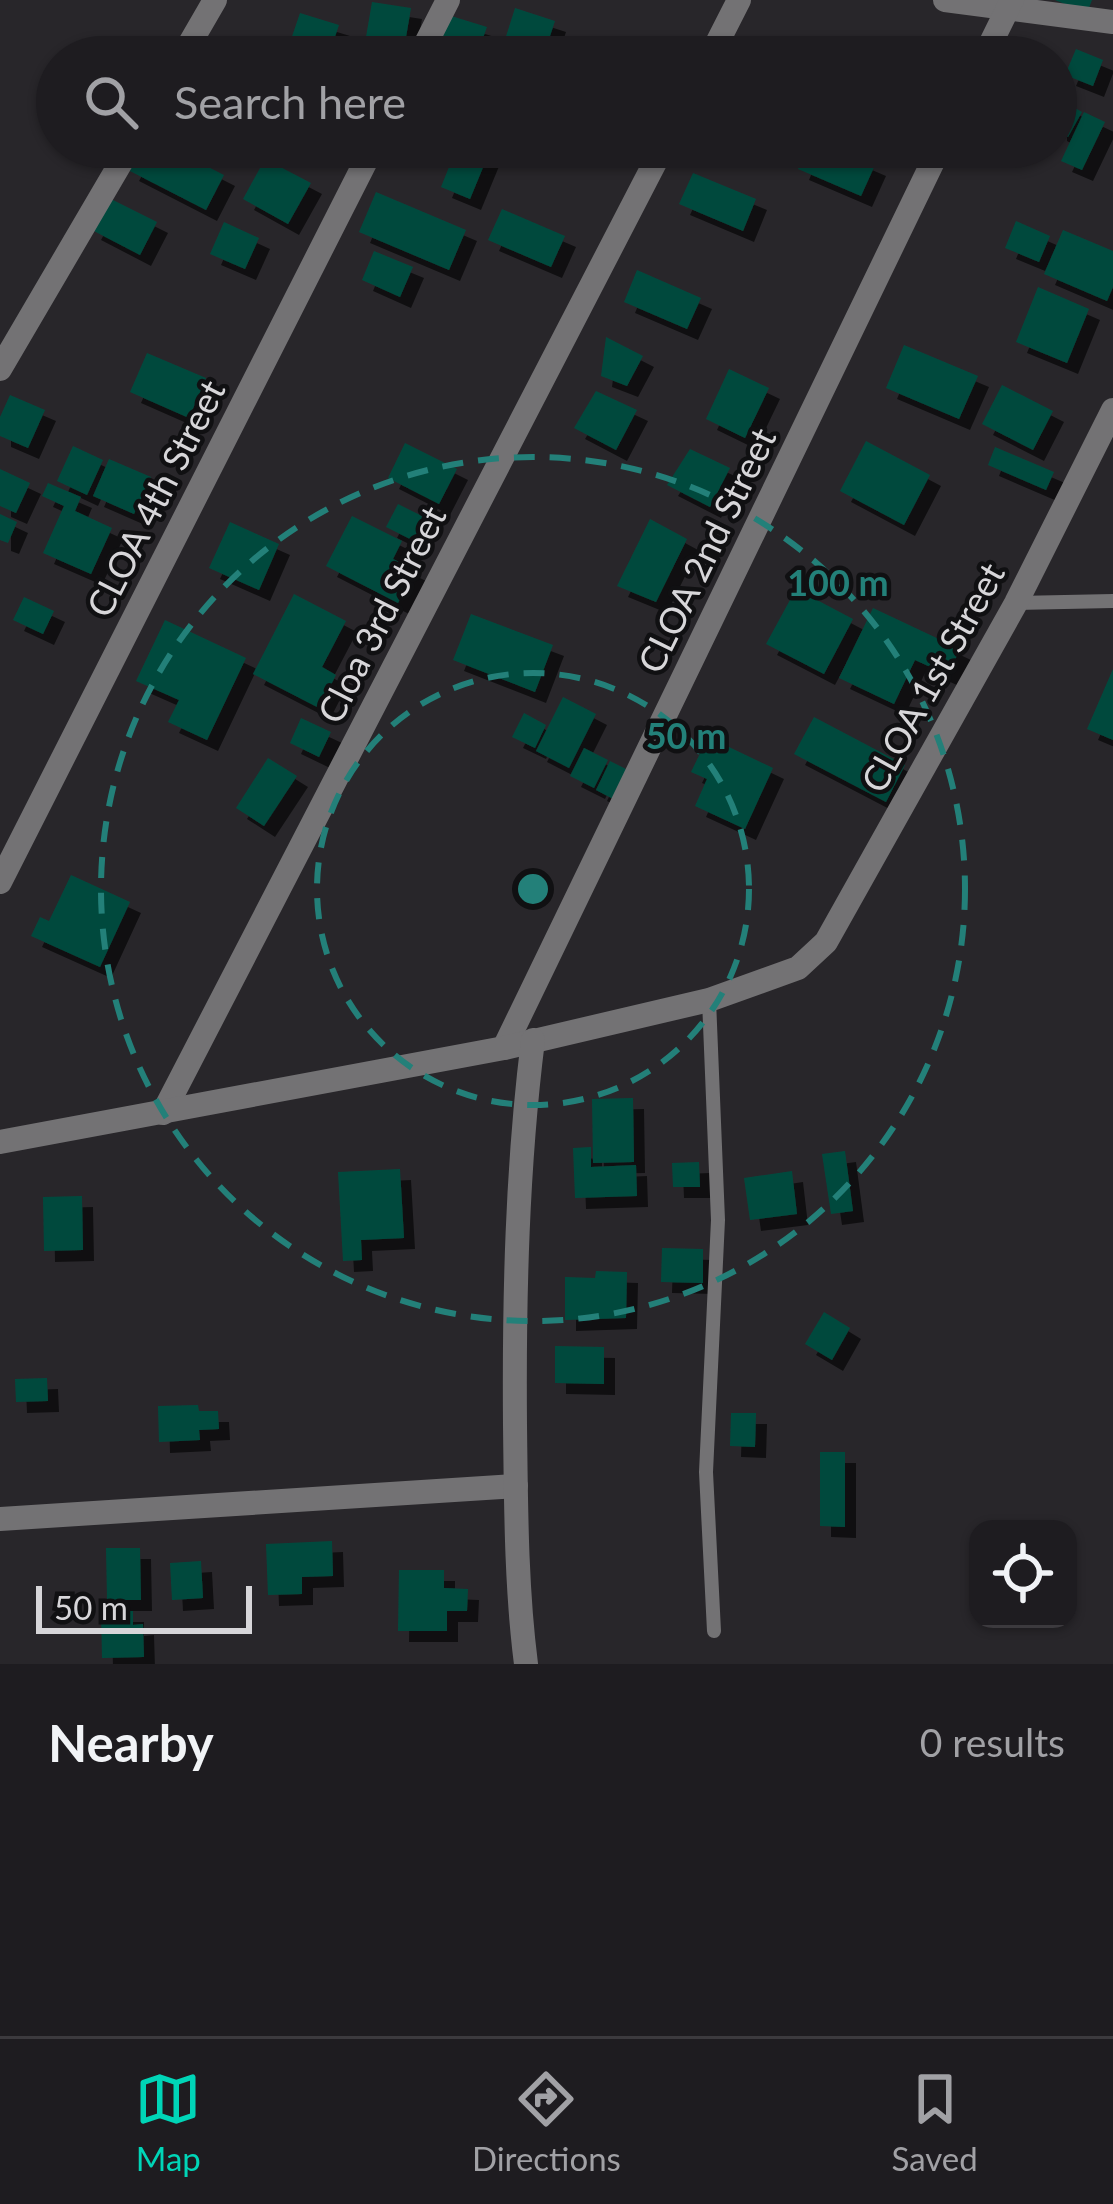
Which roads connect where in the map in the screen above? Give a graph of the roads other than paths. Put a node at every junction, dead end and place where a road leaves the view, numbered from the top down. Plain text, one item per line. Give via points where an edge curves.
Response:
1 (215, 0) edge
2 (448, 0) edge
3 (739, 0) edge
4 (945, 0) edge
5 (1010, 4) edge
6 (1113, 22) edge
7 (194, 36) edge
8 (430, 36) edge
9 (721, 36) edge
10 (994, 36) edge
11 (118, 168) edge
12 (362, 168) edge
13 (652, 168) edge
14 (930, 168) edge
15 (0, 369) edge
16 (1113, 410) edge
17 (1113, 601) edge
18 (1016, 603) junction
19 (0, 882) edge
20 (709, 1000) junction
21 (533, 1040) junction
22 (505, 1048) junction
23 (163, 1113) junction
24 (0, 1142) edge
25 (516, 1486) junction
26 (0, 1519) edge
27 (714, 1631) dead end
28 (526, 1664) edge

1 - 7 street
2 - 8 street
3 - 9 street
4 - 5 street
5 - 6 street
5 - 10 street
11 - 15 street
12 - 19 street, CLOA 4th Street
13 - 23 street, Cloa 3rd Street
14 - 22 street, CLOA 2nd Street
16 - 18 street, CLOA 1st Street
17 - 18 lane
18 - 20 street, CLOA 1st Street via 826,942 798,968
20 - 21 street
20 - 27 lane via 718,1220 706,1472
21 - 22 street
21 - 25 street via 516,1272
22 - 23 street
23 - 24 street
25 - 26 street
25 - 28 street

